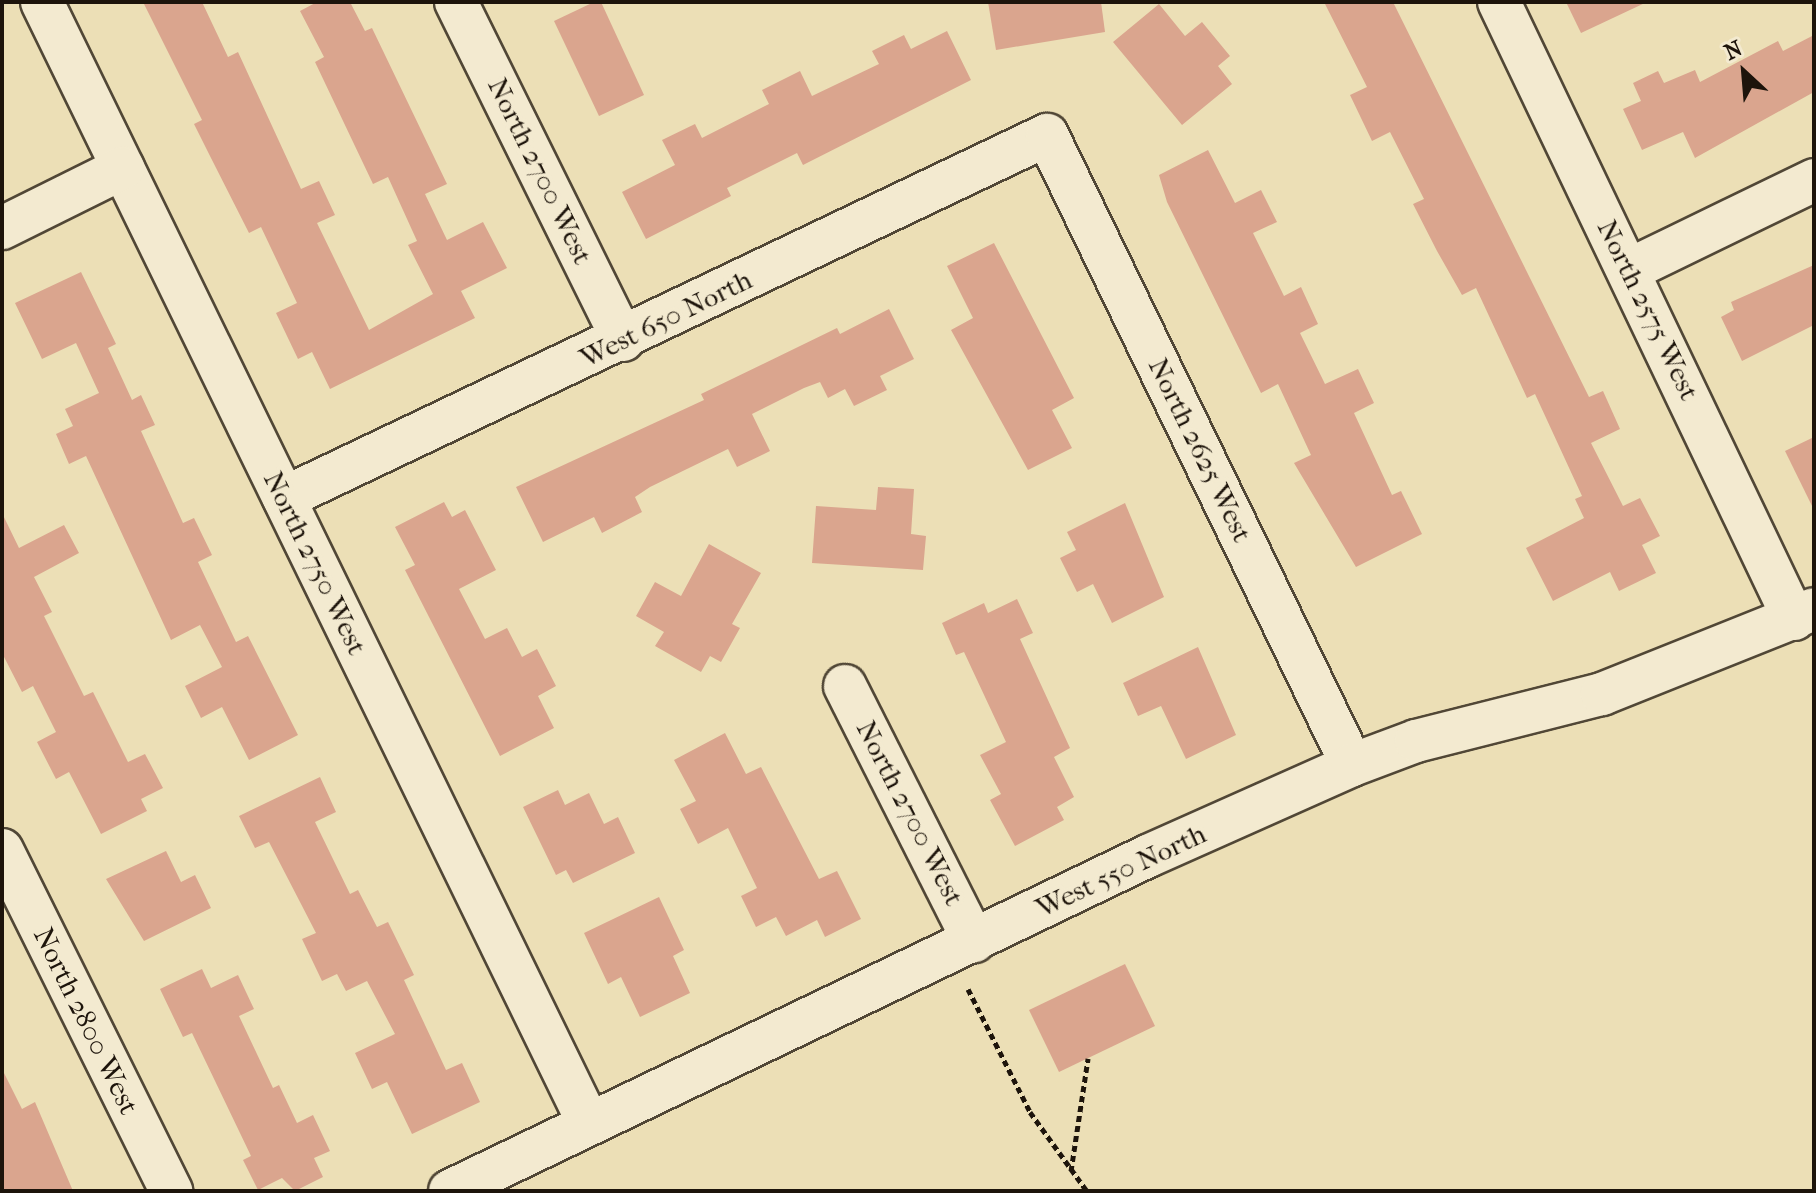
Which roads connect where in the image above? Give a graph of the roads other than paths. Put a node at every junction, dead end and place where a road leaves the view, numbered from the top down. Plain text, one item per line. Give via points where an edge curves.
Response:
1 (42, 2) edge
2 (456, 2) edge
3 (1499, 2) edge
4 (1047, 135) joint
5 (123, 168) junction
6 (1814, 180) edge
7 (2, 228) edge
8 (1629, 270) junction
9 (623, 340) junction
10 (284, 498) junction
11 (1804, 614) edge
12 (845, 686) dead end
13 (1352, 765) junction
14 (2, 850) edge
15 (974, 941) junction
16 (589, 1124) junction
17 (171, 1191) edge
18 (450, 1191) edge

1 - 5 street, North 2750 West
2 - 9 street, North 2700 West
3 - 8 street, North 2575 West
4 - 9 street, West 650 North
4 - 13 street, North 2625 West
5 - 7 street
5 - 10 street, North 2750 West
6 - 8 street
8 - 11 street, North 2575 West
9 - 10 street, West 650 North
10 - 16 street, North 2750 West
11 - 13 street, West 550 North via 1602,694 1416,741
12 - 15 street, North 2700 West
13 - 15 street, West 550 North
14 - 17 street, North 2800 West
15 - 16 street, West 550 North
16 - 18 street, West 550 North

